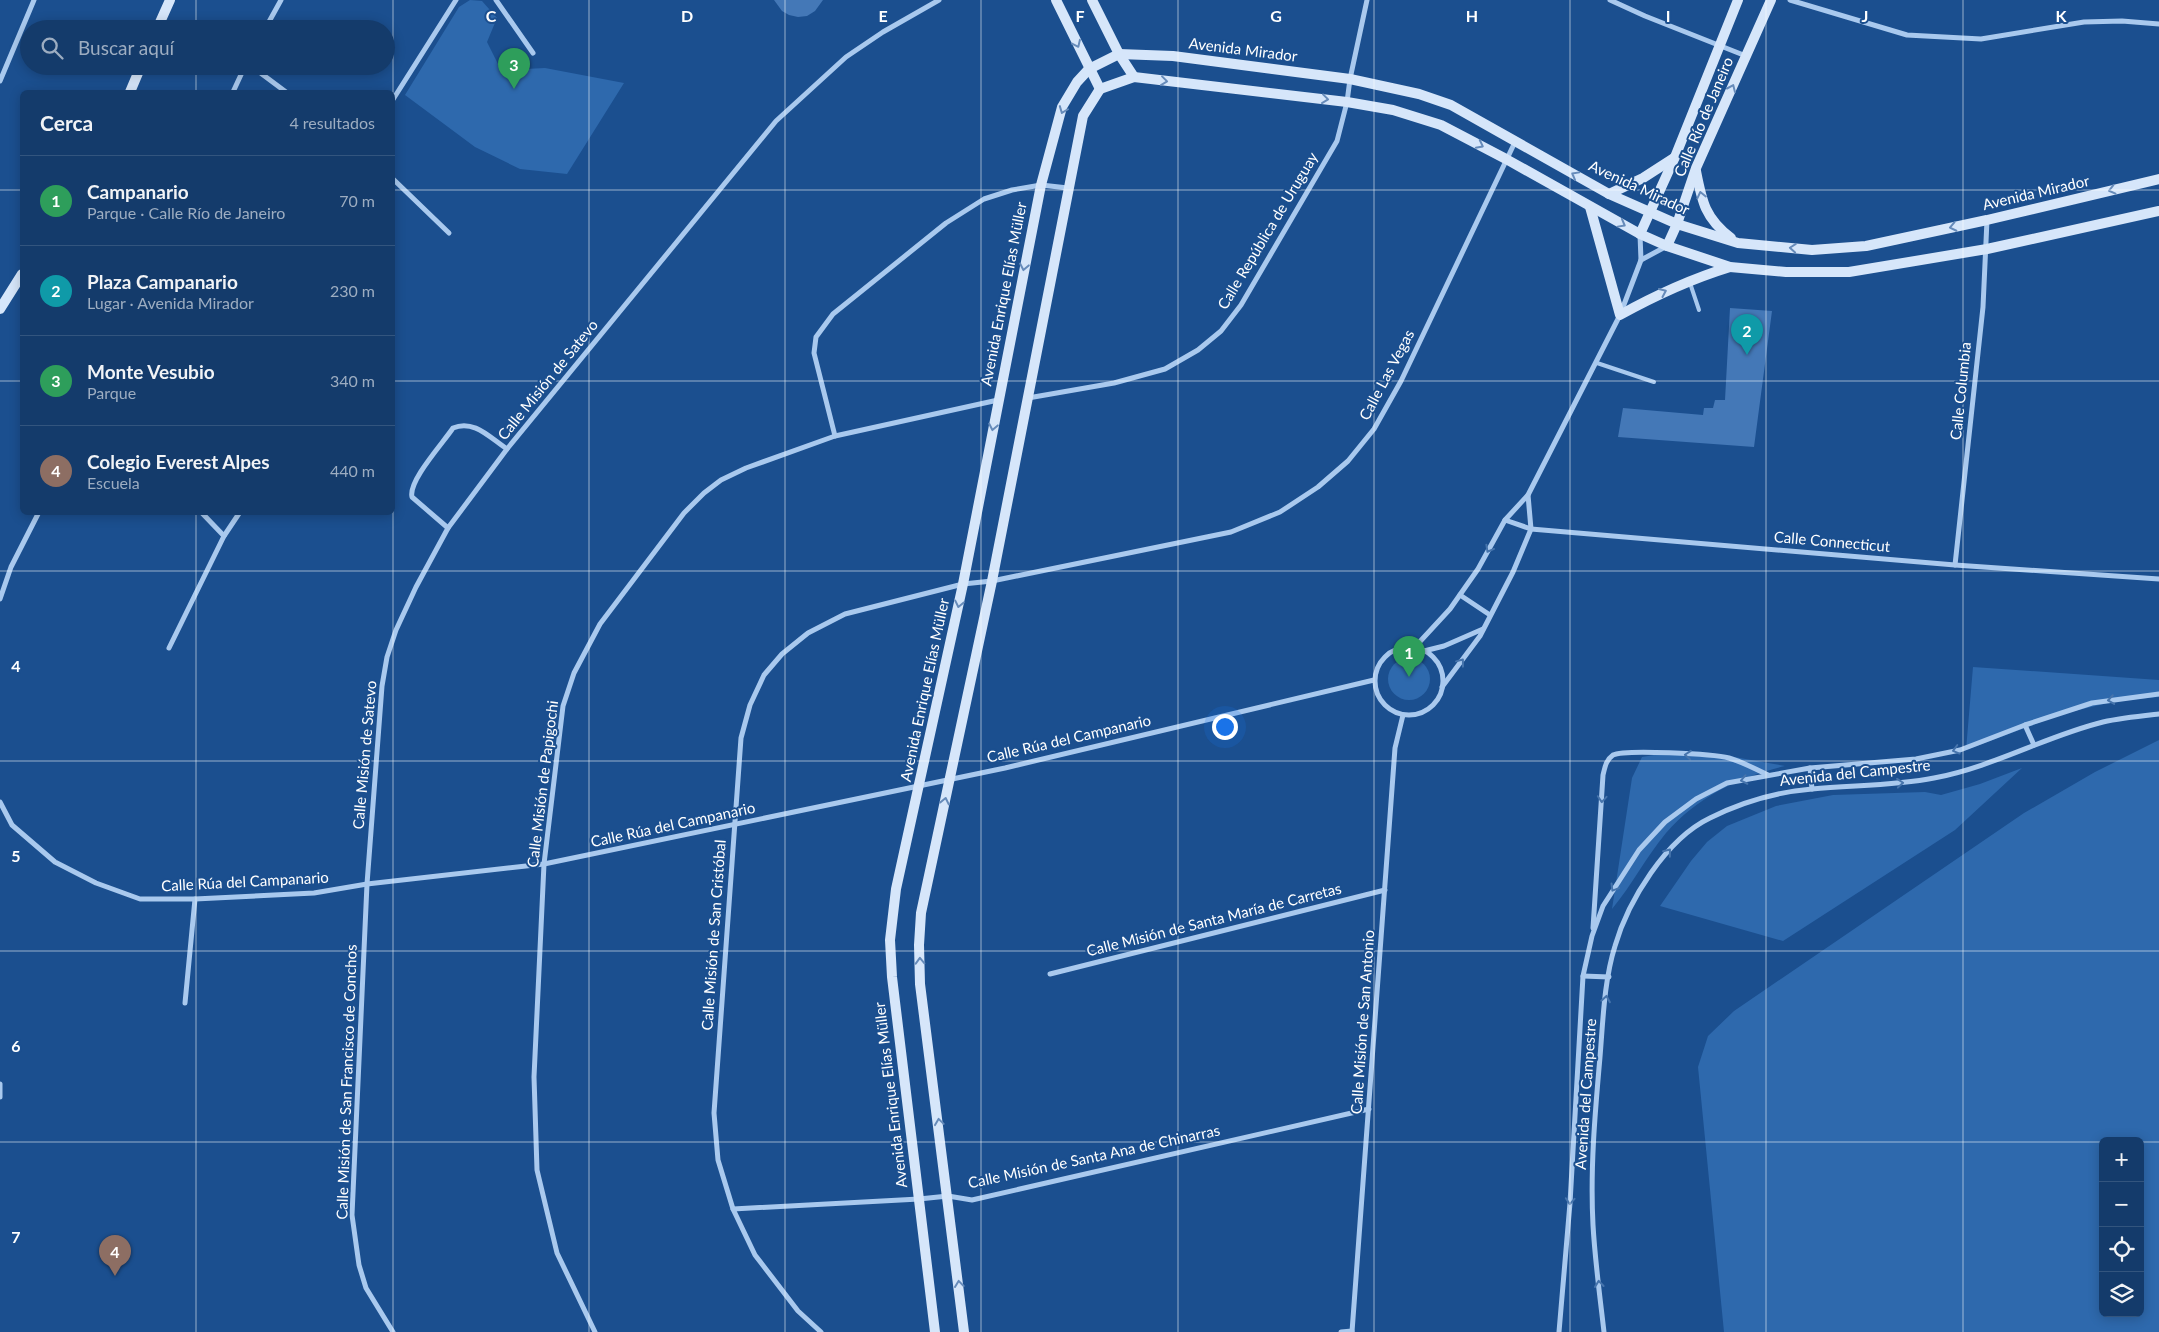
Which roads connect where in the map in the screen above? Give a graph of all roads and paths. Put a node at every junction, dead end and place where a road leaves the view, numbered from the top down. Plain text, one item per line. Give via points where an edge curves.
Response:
1 (34, 0) edge
2 (170, 0) edge
3 (281, 0) edge
4 (456, 0) edge
5 (496, 0) edge
6 (939, 0) edge
7 (1056, 0) edge
8 (1092, 0) edge
9 (1367, 0) edge
10 (1610, 0) edge
11 (1738, 0) edge
12 (1771, 0) edge
13 (1790, 0) edge
14 (26, 20) edge
15 (161, 20) edge
16 (270, 20) edge
17 (2159, 24) edge
18 (20, 33) edge
19 (1722, 46) junction
20 (533, 53) dead end
21 (1119, 54) junction
22 (1746, 56) junction
23 (1089, 69) junction
24 (137, 75) edge
25 (241, 75) edge
26 (263, 75) edge
27 (1134, 77) junction
28 (1350, 79) junction
29 (0, 81) edge
30 (1100, 89) junction
31 (131, 90) edge
32 (234, 90) edge
33 (283, 90) edge
34 (395, 96) edge
35 (1348, 102) junction
36 (1515, 142) junction
37 (1675, 157) junction
38 (1506, 159) junction
39 (1696, 168) junction
40 (2159, 179) edge
41 (395, 181) edge
42 (1040, 185) junction
43 (1068, 188) junction
44 (1609, 194) junction
45 (1590, 207) junction
46 (2159, 211) edge
47 (1650, 213) junction
48 (1987, 220) junction
49 (1677, 224) junction
50 (448, 233) dead end
51 (1640, 234) junction
52 (1738, 243) junction
53 (1667, 246) junction
54 (1987, 249) junction
55 (1641, 260) junction
56 (1730, 267) junction
57 (20, 277) edge
58 (1689, 281) junction
59 (0, 309) edge
60 (1699, 310) dead end
61 (1620, 315) junction
62 (1597, 362) junction
63 (1654, 382) dead end
64 (1028, 398) junction
65 (998, 400) junction
66 (835, 436) junction
67 (507, 449) junction
68 (1528, 496) junction
69 (37, 515) edge
70 (204, 515) edge
71 (238, 515) edge
72 (1504, 520) junction
73 (448, 528) junction
74 (1531, 529) junction
75 (224, 536) junction
76 (1955, 564) junction
77 (2159, 579) edge
78 (992, 581) junction
79 (963, 584) junction
80 (1460, 595) junction
81 (0, 599) edge
82 (1490, 615) junction
83 (1483, 629) junction
84 (169, 648) dead end
85 (1414, 648) junction
86 (1424, 651) junction
87 (1374, 680) junction
88 (1442, 687) junction
89 (2159, 694) edge
90 (1403, 714) junction
91 (2159, 714) edge
92 (2025, 725) junction
93 (2034, 745) junction
94 (1810, 768) junction
95 (1768, 775) junction
96 (950, 778) junction
97 (919, 786) junction
98 (1812, 789) junction
99 (0, 802) edge
100 (734, 825) junction
101 (544, 864) junction
102 (367, 884) junction
103 (1385, 890) junction
104 (195, 899) junction
105 (1592, 936) junction
106 (1050, 974) dead end
107 (1583, 976) junction
108 (1609, 977) junction
109 (186, 1003) dead end
110 (0, 1084) edge
111 (0, 1097) edge
112 (1369, 1109) junction
113 (948, 1196) junction
114 (919, 1200) junction
115 (733, 1209) junction
116 (1352, 1331) edge
117 (393, 1332) edge
118 (595, 1332) edge
119 (821, 1332) edge
120 (935, 1332) edge
121 (964, 1332) edge
122 (1341, 1332) edge
123 (1559, 1332) edge
124 (1604, 1332) edge

1 - 14 street
2 - 15 main road
3 - 16 street
4 - 34 street
5 - 20 street
6 - 67 street, Calle Misión de Satevo via 846,57 776,121
7 -> 23 main road
8 - 21 main road
9 - 28 street, Calle República de Uruguay
10 - 19 street
11 - 19 main road, Calle Río de Janeiro
12 - 22 main road, Calle Río de Janeiro
13 - 17 street via 1906,35 1981,38 2084,22
18 - 29 street
19 - 22 street
19 - 37 main road, Calle Río de Janeiro
21 - 23 main road
21 - 27 main road
21 - 28 main road, Avenida Mirador via 1173,56
39 -> 22 main road, Calle Río de Janeiro
23 - 30 main road
23 -> 42 main road, Avenida Enrique Elías Müller via 1062,107
24 - 31 main road
25 - 32 street
26 - 33 street
27 - 30 main road
27 -> 35 main road
28 - 35 street, Calle República de Uruguay
28 - 36 main road, Avenida Mirador via 1419,94 1451,106
30 - 43 main road via 1083,116
35 -> 38 main road via 1393,110 1441,125
35 - 64 street, Calle República de Uruguay via 1337,141 1241,305 1221,331 1198,350 1165,369 1114,383
36 - 38 street, Calle Las Vegas
44 -> 36 main road, Avenida Mirador
37 - 44 main road via 1643,178
37 - 47 main road, Calle Río de Janeiro
38 - 45 main road
38 - 78 street, Calle Las Vegas via 1401,381 1374,429 1348,461 1318,487 1280,512 1231,532
39 - 49 main road, Calle Río de Janeiro
52 -> 39 main road via 1716,226 1704,208
40 -> 48 main road, Avenida Mirador
41 - 50 street
42 - 43 street
42 -> 65 main road, Avenida Enrique Elías Müller
42 - 66 street via 984,199 946,223 824,324 816,337 814,353
43 - 64 main road
44 - 47 main road, Avenida Mirador
45 -> 51 main road
45 - 61 main road
46 - 54 main road
47 - 49 main road, Avenida Mirador
47 - 51 main road, Calle Río de Janeiro
48 -> 52 main road, Avenida Mirador via 1866,246 1812,250
48 - 54 street, Calle Columbia
49 - 52 main road, Avenida Mirador
49 - 53 main road, Calle Río de Janeiro
51 - 53 main road
51 - 55 street, Calle Río de Janeiro
53 - 55 street
53 - 56 main road
54 - 56 main road via 1849,272 1786,272
54 - 76 street, Calle Columbia
55 - 61 street, Calle Río de Janeiro
56 - 58 main road
57 - 59 main road
58 - 60 lane
61 -> 58 main road
61 - 62 street, Calle Río de Janeiro
62 - 63 lane
62 - 68 street, Calle Río de Janeiro
64 - 78 main road
65 - 66 street, Calle Misión de Papigochi
65 -> 79 main road, Avenida Enrique Elías Müller
66 - 101 street, Calle Misión de Papigochi via 746,468 704,493 684,513 600,624 574,673 563,706
67 - 73 street, Calle Misión de Satevo
67 - 73 street via 474,426 453,428 411,492 412,497
68 - 72 street, Calle Río de Janeiro
68 - 74 street
69 - 81 street via 11,567
70 - 75 street
71 - 75 street
72 - 74 street, Calle Connecticut
72 -> 80 street, Calle Río de Janeiro
73 - 102 street, Calle Misión de Satevo via 416,587 387,657
74 - 76 street, Calle Connecticut
74 - 82 street
75 - 84 street
76 - 77 street, Calle Connecticut
78 - 79 street, Calle Misión de San Cristóbal
78 - 96 main road
79 -> 97 main road, Avenida Enrique Elías Müller
79 - 100 street, Calle Misión de San Cristóbal via 845,614 808,633 782,654 764,675 750,705 742,738
80 - 82 street
80 - 85 street, Calle Río de Janeiro
82 - 83 street
83 - 86 street
88 -> 83 street
85 - 86 street
85 - 87 street via 1391,652 1383,659
86 - 88 street via 1439,666
87 - 90 street via 1385,706
87 - 96 street, Calle Rúa del Campanario
88 - 90 street via 1424,712
89 -> 92 street, Avenida del Campestre via 2092,703
90 - 103 street, Calle Misión de San Antonio via 1395,748
91 - 93 street, Avenida del Campestre via 2104,722
92 - 93 street
92 -> 94 street, Avenida del Campestre via 1960,750 1916,759
98 -> 93 street, Avenida del Campestre via 1903,784 1935,778 1964,771
94 - 95 street, Avenida del Campestre
94 - 98 street
95 -> 105 street, Avenida del Campestre via 1727,783 1696,799 1665,822 1638,850 1615,885
95 -> 105 street, Avenida del Campestre via 1729,758 1641,751 1615,754 1609,758 1603,775
96 - 97 street, Calle Rúa del Campanario
113 -> 96 main road via 920,984 919,945 921,913
97 - 100 street, Calle Rúa del Campanario
97 - 114 main road, Avenida Enrique Elías Müller via 896,888 890,940
108 -> 98 street, Avenida del Campestre via 1615,947 1626,918 1642,888 1678,840 1707,819 1741,804 1775,794
99 - 104 street, Calle Rúa del Campanario via 12,825 55,862 96,883 140,899
100 - 101 street, Calle Rúa del Campanario
100 - 115 street, Calle Misión de San Cristóbal via 714,1113 718,1160
101 - 102 street, Calle Rúa del Campanario
101 - 118 street, Calle Misión de Papigochi via 534,1077 538,1170 557,1253
102 - 104 street, Calle Rúa del Campanario via 314,893
102 - 117 street, Calle Misión de San Francisco de Conchos via 352,1215 366,1288
103 - 106 street, Calle Misión de Santa María de Carretas
103 - 112 street, Calle Misión de San Antonio
104 - 109 street
105 - 107 street, Avenida del Campestre
107 - 108 street
107 -> 123 street, Avenida del Campestre
124 -> 108 street, Avenida del Campestre via 1593,1226 1593,1194 1600,1056
110 - 111 street
112 - 113 street, Calle Misión de Santa Ana de Chinarras via 972,1200
112 - 116 street, Calle Misión de San Antonio
113 - 114 street, Calle Misión de Santa Ana de Chinarras
121 -> 113 main road
114 - 115 street, Calle Misión de Santa Ana de Chinarras
114 - 120 main road, Avenida Enrique Elías Müller
115 - 119 street, Calle Misión de San Cristóbal via 755,1255 798,1311
116 - 122 street

